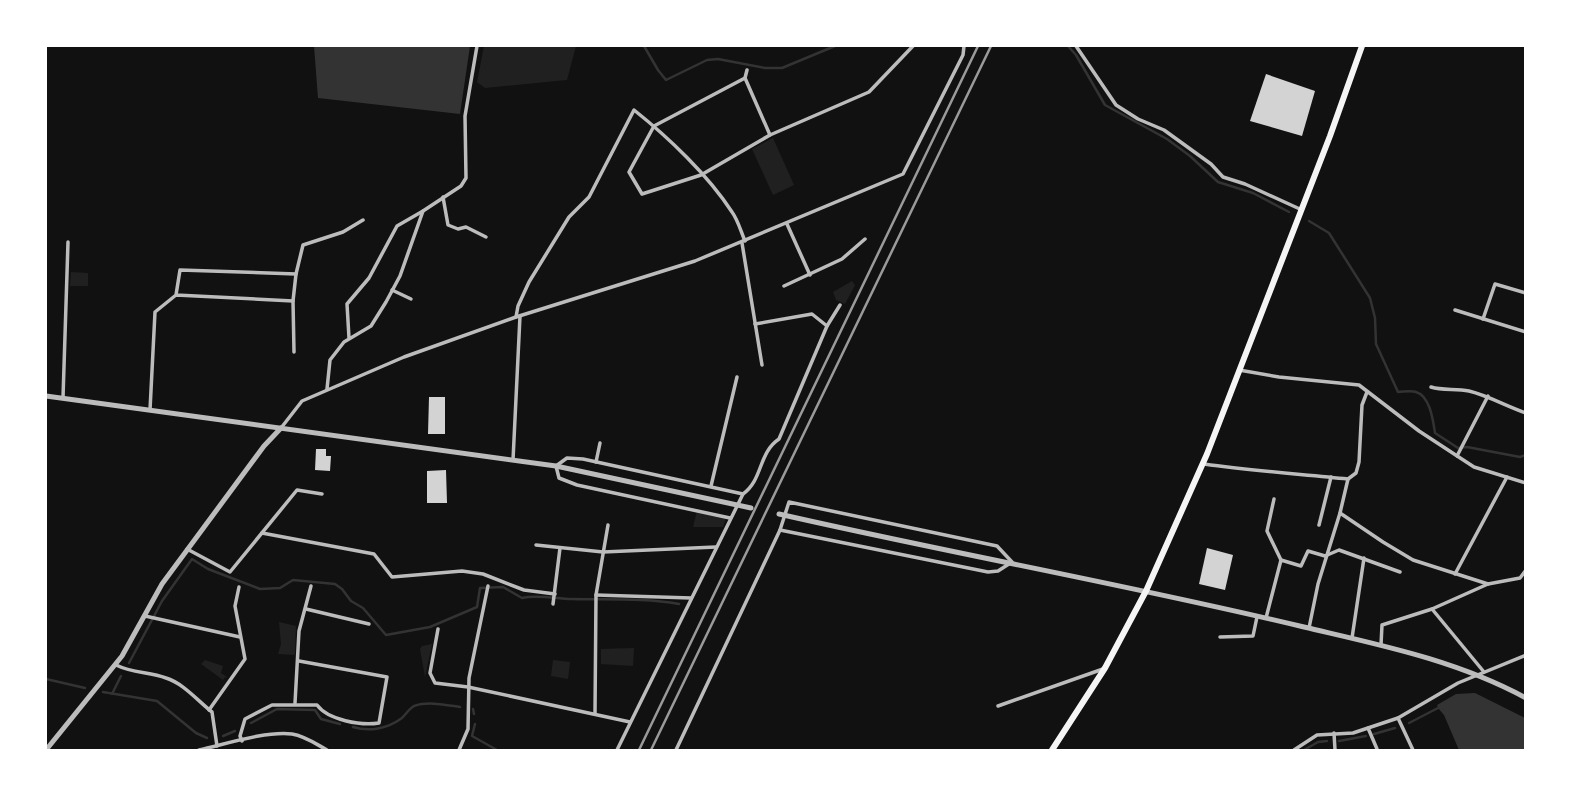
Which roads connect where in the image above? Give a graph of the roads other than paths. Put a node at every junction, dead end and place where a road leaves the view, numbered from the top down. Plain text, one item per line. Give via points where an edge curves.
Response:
1 (477, 46) edge
2 (913, 46) edge
3 (964, 46) edge
4 (1076, 46) edge
5 (1362, 46) edge
6 (747, 70) dead end
7 (745, 78) junction
8 (654, 126) junction
9 (770, 135) junction
10 (701, 175) junction
11 (443, 197) junction
12 (1301, 209) junction
13 (423, 211) junction
14 (363, 220) dead end
15 (787, 224) junction
16 (486, 237) dead end
17 (865, 239) dead end
18 (744, 242) junction
19 (68, 243) dead end
20 (296, 274) junction
21 (810, 275) junction
22 (785, 286) dead end
23 (392, 290) junction
24 (1525, 293) edge
25 (176, 295) junction
26 (411, 299) dead end
27 (293, 301) junction
28 (840, 304) dead end
29 (1455, 310) dead end
30 (518, 316) junction
31 (1483, 319) junction
32 (755, 324) junction
33 (827, 326) junction
34 (1525, 332) edge
35 (349, 338) junction
36 (294, 352) dead end
37 (762, 365) dead end
38 (1239, 370) junction
39 (737, 377) dead end
40 (1430, 387) dead end
41 (327, 389) junction
42 (1367, 392) junction
43 (46, 396) edge
44 (1488, 396) junction
45 (62, 398) junction
46 (149, 410) junction
47 (1525, 413) edge
48 (281, 428) junction
49 (600, 443) dead end
50 (1459, 455) junction
51 (513, 460) junction
52 (596, 463) junction
53 (1202, 464) junction
54 (1279, 464) dead end
55 (556, 466) junction
56 (1278, 473) junction
57 (1331, 477) junction
58 (1507, 477) junction
59 (1348, 479) junction
60 (1525, 483) edge
61 (711, 486) junction
62 (322, 494) dead end
63 (742, 495) junction
64 (1274, 499) dead end
65 (751, 508) dead end
66 (1340, 513) junction
67 (779, 514) dead end
68 (731, 516) junction
69 (608, 525) dead end
70 (1319, 525) dead end
71 (780, 530) junction
72 (262, 533) junction
73 (536, 545) dead end
74 (716, 547) junction
75 (560, 548) junction
76 (187, 549) junction
77 (603, 552) junction
78 (1327, 555) junction
79 (1364, 558) junction
80 (1281, 559) junction
81 (1012, 562) junction
82 (1525, 570) edge
83 (1400, 572) dead end
84 (1455, 574) junction
85 (1524, 577) edge
86 (1488, 584) junction
87 (311, 586) dead end
88 (488, 586) dead end
89 (239, 587) dead end
90 (1146, 591) junction
91 (554, 594) junction
92 (596, 595) junction
93 (691, 598) junction
94 (554, 604) dead end
95 (305, 609) junction
96 (1432, 609) junction
97 (1258, 615) junction
98 (151, 617) junction
99 (1266, 618) junction
100 (369, 624) dead end
101 (1309, 628) junction
102 (438, 629) dead end
103 (240, 637) junction
104 (1220, 637) dead end
105 (1352, 638) junction
106 (1381, 645) junction
107 (1525, 655) edge
108 (299, 661) junction
109 (116, 665) junction
110 (1105, 668) junction
111 (1485, 673) junction
112 (1478, 676) junction
113 (468, 687) junction
114 (1525, 698) edge
115 (295, 703) junction
116 (998, 706) dead end
117 (209, 710) junction
118 (595, 713) junction
119 (1398, 718) junction
120 (630, 722) junction
121 (1368, 728) junction
122 (1334, 733) junction
123 (242, 741) junction
124 (217, 746) junction
125 (1377, 749) edge
126 (46, 751) edge
127 (199, 751) edge
128 (327, 751) edge
129 (459, 751) edge
130 (617, 751) edge
131 (676, 751) edge
132 (1052, 751) edge
133 (1294, 751) edge
134 (1335, 751) edge
135 (1413, 751) edge

1 - 11 street via 465,116 466,178
2 - 9 street via 869,92
3 - 15 street via 903,174
4 - 12 street via 1116,105 1164,130 1223,177
5 - 12 highway
6 - 7 street
7 - 8 street
7 - 9 street
8 - 10 street
8 - 10 street via 629,172 642,194
8 - 30 street via 634,110 589,197 569,217 528,282
9 - 10 street
10 - 18 street via 733,212
11 - 13 street
11 - 16 street via 448,225 466,227
12 - 38 highway
13 - 23 street
13 - 35 street via 397,226 369,278 346,304
14 - 20 street via 344,232 303,245
15 - 18 street
15 - 21 street
17 - 21 street via 842,259
18 - 30 street
18 - 32 street
19 - 45 street
20 - 25 street via 180,270
20 - 27 street
21 - 22 street
23 - 26 street
23 - 35 street via 371,326
24 - 31 street via 1495,284
25 - 27 street
25 - 46 street via 155,312
27 - 36 street
28 - 33 street
29 - 31 street
30 - 41 street
30 - 51 street
31 - 34 street
32 - 33 street via 813,314
32 - 37 street
33 - 63 street via 779,439 769,446 751,488
35 - 41 street via 330,360
38 - 42 street via 1359,385
38 - 53 highway
39 - 61 street
40 - 44 street
41 - 48 street via 302,401
42 - 50 street
42 - 59 street via 1362,405 1360,462
43 - 45 street
44 - 47 street
44 - 50 street
45 - 46 street
46 - 48 street
48 - 51 street
48 - 76 street
49 - 52 street
50 - 58 street via 1474,467
51 - 55 street
52 - 55 street via 567,458
52 - 61 street
53 - 56 street
53 - 90 highway
54 - 56 street
55 - 65 street
55 - 68 street via 559,478 578,485
56 - 57 street
57 - 59 street
57 - 70 street
58 - 60 street
58 - 84 street
59 - 66 street
61 - 63 street
62 - 72 street via 297,490
63 - 68 street
64 - 80 street via 1267,531
66 - 78 street
66 - 84 street via 1413,560
67 - 81 street
68 - 74 street
69 - 77 street
71 - 81 street via 988,572
71 - 81 street via 789,502 997,546
71 - 131 street
72 - 76 street via 230,572
72 - 91 street via 374,554 392,577 462,571
73 - 75 street
74 - 77 street
74 - 93 street
75 - 77 street
75 - 91 street
76 - 98 street via 162,584
77 - 92 street
78 - 79 street via 1339,550
78 - 80 street via 1308,551 1301,566
78 - 101 street
79 - 83 street
79 - 105 street
80 - 99 street
81 - 90 street
82 - 85 street
84 - 86 street
85 - 86 street
86 - 96 street
87 - 95 street
88 - 113 street
89 - 103 street via 235,606
90 - 97 street
90 - 110 highway
91 - 94 street
92 - 93 street
92 - 118 street
93 - 120 street
95 - 100 street
95 - 108 street
96 - 106 street via 1382,625
96 - 111 street
97 - 99 street
97 - 104 street via 1253,636
98 - 103 street
98 - 109 street
99 - 101 street
101 - 105 street
102 - 113 street via 430,673 435,683
103 - 117 street via 245,659
105 - 106 street
106 - 112 street
107 - 111 street
108 - 115 street
108 - 115 street via 387,677 379,723
109 - 117 street via 168,678
109 - 126 street
110 - 116 street
110 - 132 highway
111 - 112 street
112 - 114 street
112 - 119 street
113 - 118 street
113 - 129 street via 468,729
115 - 123 street via 272,705 245,719
117 - 124 street
118 - 120 street
119 - 121 street
119 - 135 street
120 - 130 street
121 - 122 street
121 - 125 street
122 - 133 street via 1317,734
122 - 134 street
123 - 124 street
123 - 128 street via 293,734
124 - 127 street

